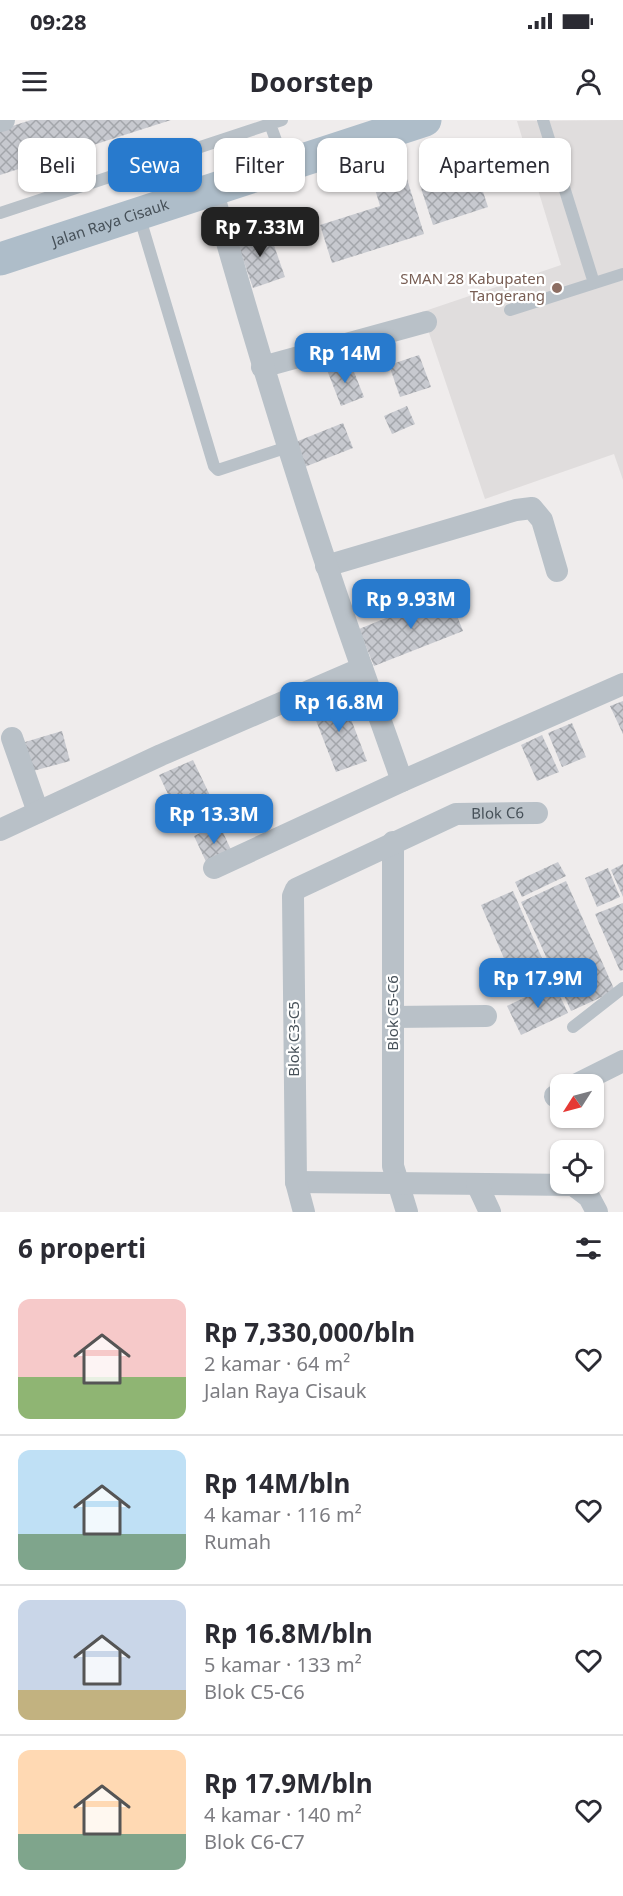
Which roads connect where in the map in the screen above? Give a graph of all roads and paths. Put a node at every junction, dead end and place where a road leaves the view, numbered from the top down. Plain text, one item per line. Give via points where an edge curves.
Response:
1 (425, 120) edge
2 (543, 120) edge
3 (276, 122) edge
4 (279, 138) edge
5 (305, 159) edge
6 (212, 189) joint
7 (0, 213) edge
8 (139, 213) junction
9 (0, 259) edge
10 (623, 274) edge
11 (594, 283) junction
12 (510, 310) dead end
13 (426, 322) dead end
14 (262, 367) junction
15 (288, 447) junction
16 (326, 566) junction
17 (557, 571) dead end
18 (363, 668) junction
19 (623, 684) edge
20 (12, 738) dead end
21 (402, 781) junction
22 (38, 812) junction
23 (537, 813) dead end
24 (0, 830) edge
25 (393, 842) junction
26 (214, 868) dead end
27 (293, 896) joint
28 (623, 988) edge
29 (486, 1016) dead end
30 (393, 1017) junction
31 (573, 1026) dead end
32 (623, 1061) edge
33 (597, 1074) edge
34 (296, 1182) junction
35 (398, 1183) junction
36 (477, 1184) junction
37 (593, 1205) edge
38 (304, 1212) edge
39 (407, 1212) edge
40 (490, 1212) edge

1 - 5 main road, Jalan Raya Cisauk
2 - 11 lane
3 - 4 lane
3 - 7 lane
6 - 8 main road, Jalan Raya Cisauk
6 - 14 street
8 - 9 main road, Jalan Raya Cisauk
8 - 15 lane via 214,466 218,470
10 - 11 lane
11 - 12 lane
13 - 14 street
14 - 15 street
15 - 16 street
16 - 17 street via 532,508 542,520
16 - 18 street
18 - 21 street
18 - 22 street
19 - 21 street
20 - 22 street
21 - 26 street
22 - 24 street
23 - 25 street, Blok C6 via 456,814
25 - 27 street, Blok C6 via 303,884
25 - 30 street, Blok C5-C6
27 - 34 street, Blok C3-C5
28 - 31 lane
29 - 30 street
30 - 35 street, Blok C5-C6 via 393,1166
32 - 33 street
34 - 35 street
34 - 38 street, Blok C3-C5
35 - 36 street
35 - 39 street, Blok C5-C6
36 - 37 street via 573,1185
36 - 40 street

